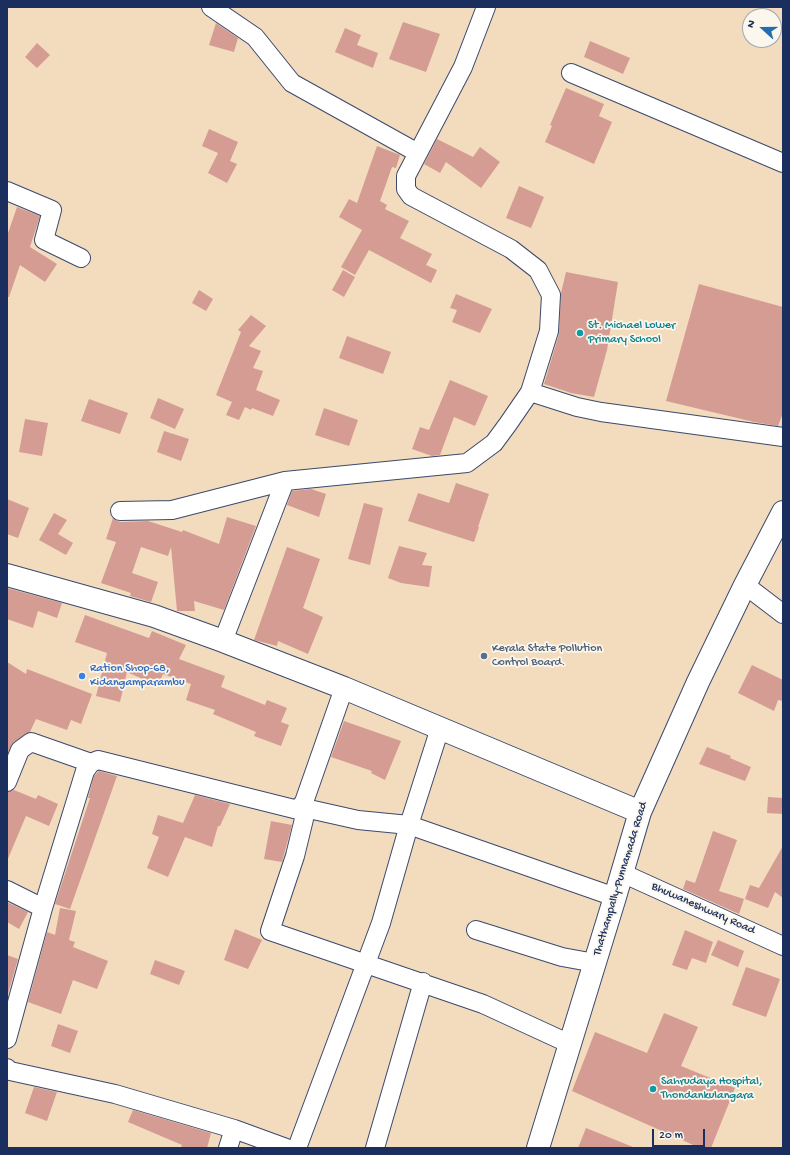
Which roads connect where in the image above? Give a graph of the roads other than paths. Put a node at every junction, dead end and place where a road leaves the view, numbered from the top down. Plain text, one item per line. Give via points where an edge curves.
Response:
1 (211, 7) edge
2 (486, 7) edge
3 (571, 73) dead end
4 (418, 153) junction
5 (783, 163) edge
6 (7, 191) edge
7 (81, 258) dead end
8 (530, 392) junction
9 (783, 437) edge
10 (285, 480) junction
11 (120, 511) dead end
12 (783, 512) edge
13 (7, 574) edge
14 (745, 585) junction
15 (783, 614) edge
16 (223, 641) junction
17 (344, 688) junction
18 (440, 728) junction
19 (91, 763) junction
20 (7, 782) edge
21 (300, 807) junction
22 (640, 812) junction
23 (409, 825) junction
24 (622, 873) junction
25 (7, 890) edge
26 (616, 897) junction
27 (43, 908) junction
28 (476, 930) dead end
29 (783, 946) edge
30 (595, 963) junction
31 (366, 964) junction
32 (422, 982) junction
33 (7, 1039) edge
34 (570, 1044) junction
35 (7, 1068) edge
36 (234, 1129) junction
37 (228, 1148) edge
38 (286, 1148) edge
39 (298, 1148) edge
40 (375, 1148) edge
41 (538, 1148) edge

1 - 4 street via 255,37 292,83
2 - 4 street via 463,67
3 - 5 street
4 - 8 street via 406,176 406,189 411,196 511,249 538,270 551,295 549,331
6 - 7 street via 52,210 44,240
8 - 9 street via 601,412
8 - 10 street via 494,443 467,463
10 - 11 street via 172,510
10 - 16 street
12 - 14 main road, Thathampally-Punnamada Road
13 - 16 main road via 154,616
14 - 15 street
14 - 22 main road, Thathampally-Punnamada Road
16 - 17 main road
17 - 18 main road
17 - 21 street via 304,802
18 - 22 main road
18 - 23 street
19 - 20 street via 31,742 20,750
19 - 21 street via 98,760 294,808
19 - 27 street via 85,771
21 - 23 street via 358,820
21 - 31 street via 304,819 295,856 270,931
22 - 24 main road, Thathampally-Punnamada Road
23 - 26 street
23 - 31 street via 381,923
24 - 26 main road, Thathampally-Punnamada Road
24 - 29 street, Bhuwaneshwary Road
25 - 27 street
26 - 30 main road, Thathampally-Punnamada Road
27 - 33 street
28 - 30 street via 562,957
30 - 34 main road, Thathampally-Punnamada Road
31 - 32 street
31 - 39 street
32 - 34 street via 483,1004
32 - 40 street
34 - 41 main road, Thathampally-Punnamada Road
35 - 36 street via 10,1071 115,1094
36 - 37 street
36 - 38 street

